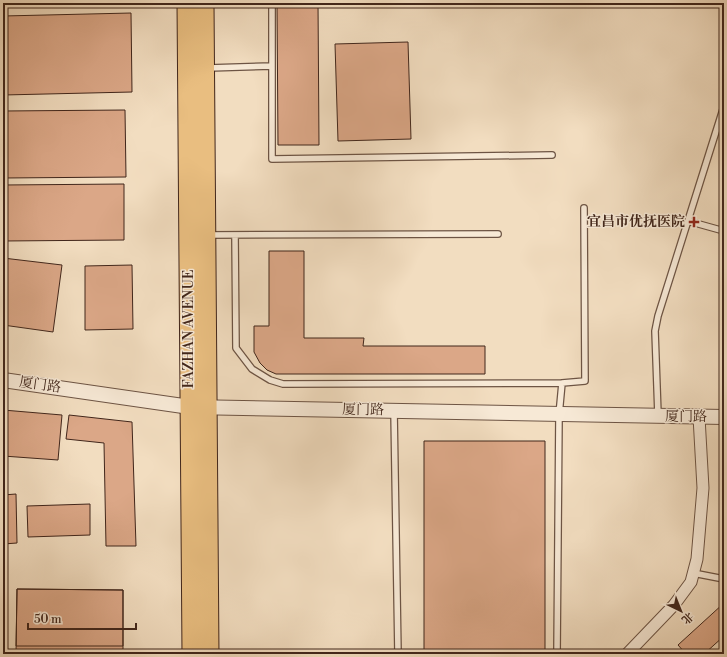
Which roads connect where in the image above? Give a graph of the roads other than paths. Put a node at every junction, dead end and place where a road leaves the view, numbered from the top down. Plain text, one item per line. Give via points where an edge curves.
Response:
1 (187, 3) edge
2 (204, 3) edge
3 (272, 3) edge
4 (272, 66) junction
5 (204, 68) junction
6 (724, 106) edge
7 (552, 155) dead end
8 (584, 208) dead end
9 (688, 221) junction
10 (724, 231) edge
11 (498, 234) dead end
12 (206, 235) junction
13 (235, 235) junction
14 (3, 380) edge
15 (562, 384) junction
16 (198, 407) junction
17 (394, 411) junction
18 (559, 415) junction
19 (658, 417) junction
20 (699, 417) junction
21 (724, 417) edge
22 (693, 573) junction
23 (724, 579) edge
24 (192, 654) edge
25 (209, 654) edge
26 (398, 654) edge
27 (557, 654) edge
28 (627, 654) edge

1 - 16 highway, FAZHAN AVENUE
2 - 5 highway, FAZHAN AVENUE
3 - 4 lane
4 - 5 lane
4 - 7 lane via 272,160
5 - 12 highway, FAZHAN AVENUE
6 - 9 lane
8 - 15 lane via 585,381
9 - 10 lane
9 - 19 lane via 655,331
11 - 13 lane
12 - 13 lane
12 - 16 highway, FAZHAN AVENUE
13 - 15 lane via 236,348 252,369 270,380 284,384
14 - 16 street, 厦门路
15 - 18 lane
16 - 17 street, 厦门路
16 - 24 highway, FAZHAN AVENUE
16 - 25 highway, FAZHAN AVENUE
17 - 18 street, 厦门路
17 - 26 lane
18 - 19 street, 厦门路
18 - 27 lane
19 - 20 street, 厦门路
20 - 21 street, 厦门路
20 - 22 street via 703,488 697,559
22 - 23 lane
22 - 28 street via 691,582 674,605

